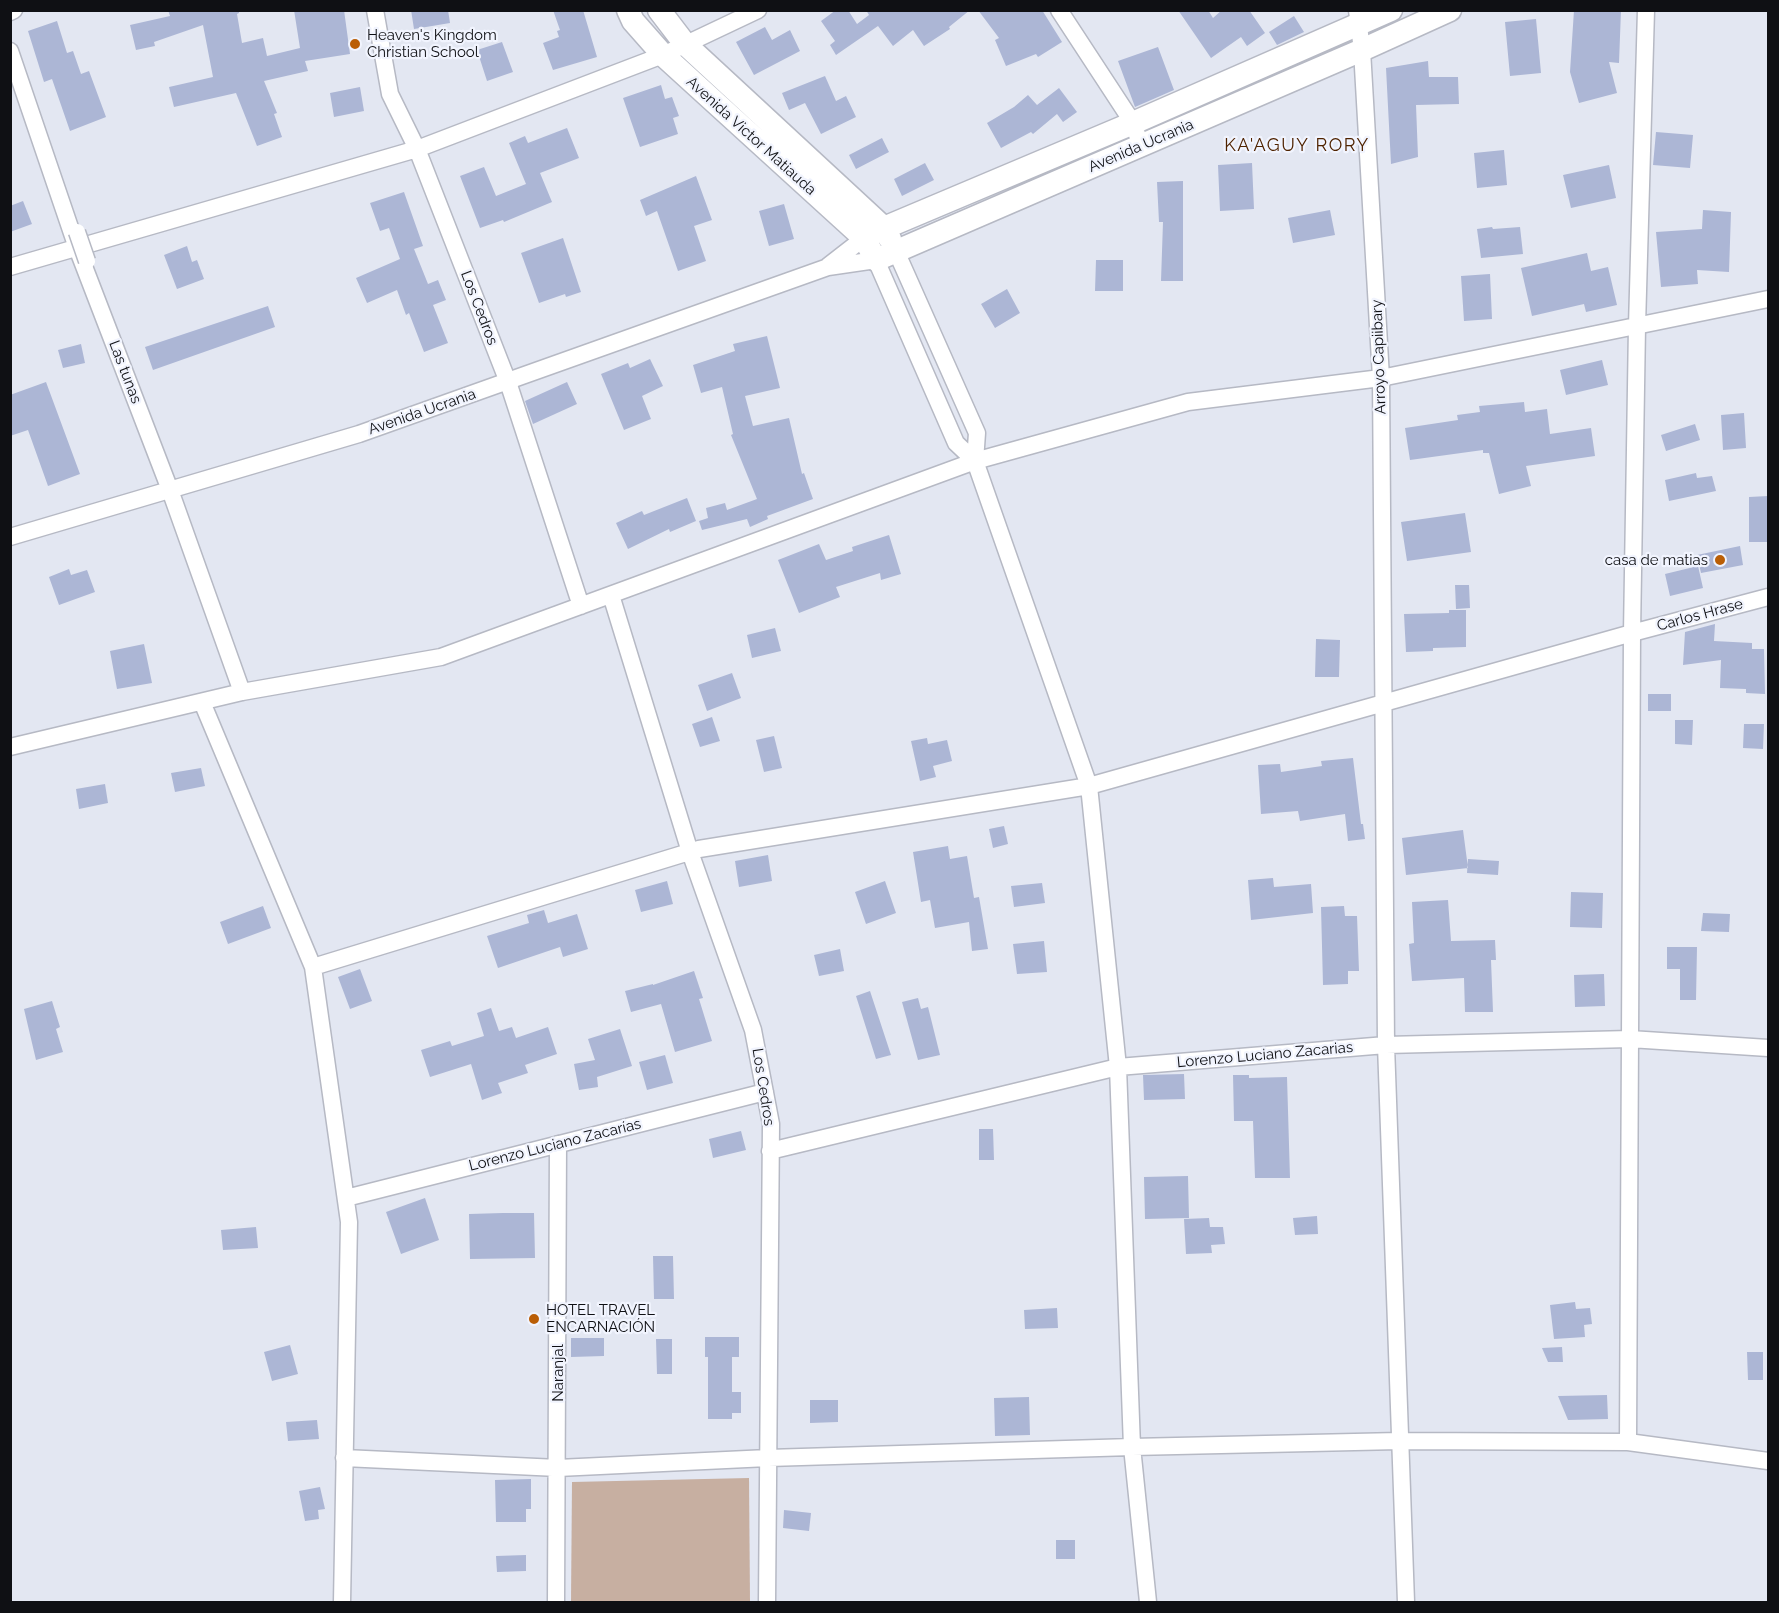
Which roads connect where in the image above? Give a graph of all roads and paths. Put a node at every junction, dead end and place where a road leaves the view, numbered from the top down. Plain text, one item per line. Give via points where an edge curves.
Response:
1 (375, 10) edge
2 (628, 10) edge
3 (659, 10) edge
4 (758, 10) edge
5 (1059, 10) edge
6 (1391, 10) edge
7 (1450, 10) edge
8 (1646, 10) edge
9 (1358, 18) edge
10 (685, 44) junction
11 (1362, 50) junction
12 (10, 51) edge
13 (663, 55) junction
14 (1133, 123) junction
15 (1141, 146) junction
16 (417, 149) junction
17 (884, 228) junction
18 (864, 238) junction
19 (80, 247) junction
20 (886, 256) junction
21 (10, 267) edge
22 (828, 267) junction
23 (1768, 299) edge
24 (1637, 326) junction
25 (1381, 378) junction
26 (508, 382) junction
27 (975, 461) junction
28 (170, 490) junction
29 (10, 537) edge
30 (611, 596) junction
31 (1768, 597) edge
32 (582, 606) junction
33 (1632, 633) junction
34 (242, 692) junction
35 (202, 702) junction
36 (1383, 704) junction
37 (10, 747) edge
38 (1089, 786) junction
39 (690, 852) junction
40 (313, 967) junction
41 (1630, 1039) junction
42 (1386, 1045) junction
43 (1768, 1048) edge
44 (1118, 1067) junction
45 (765, 1092) junction
46 (558, 1144) junction
47 (770, 1151) junction
48 (346, 1198) junction
49 (1399, 1442) junction
50 (1628, 1442) junction
51 (1132, 1447) junction
52 (344, 1458) junction
53 (768, 1458) junction
54 (1768, 1461) edge
55 (558, 1468) junction
56 (342, 1602) edge
57 (556, 1602) edge
58 (767, 1602) edge
59 (1148, 1602) edge
60 (1406, 1602) edge

1 - 16 street, Los Cedros via 390,94
2 - 13 main road, Avenida Victor Matiauda
3 - 10 main road, Avenida Victor Matiauda
4 - 10 street
5 - 14 street
6 - 9 main road, Avenida Ucrania
7 - 11 main road, Avenida Ucrania
8 - 24 street
9 - 11 street, Arroyo Capiibary
9 - 14 main road, Avenida Ucrania
10 - 13 street
10 - 17 main road, Avenida Victor Matiauda
11 - 15 main road, Avenida Ucrania
11 - 25 street, Arroyo Capiibary
12 - 19 street, Las tunas
13 - 16 street
13 - 18 main road, Avenida Victor Matiauda
14 - 15 street
14 - 17 main road, Avenida Ucrania
15 - 20 main road, Avenida Ucrania
16 - 19 street
16 - 26 street, Los Cedros
17 - 18 main road, Avenida Ucrania
17 - 20 main road, Avenida Victor Matiauda
18 - 20 main road, Avenida Victor Matiauda
18 - 22 street, Avenida Ucrania
19 - 21 street
19 - 28 street, Las tunas
20 - 22 street, Avenida Ucrania
20 - 27 street via 956,443
20 - 27 street via 977,433
22 - 26 street, Avenida Ucrania
23 - 24 street
24 - 25 street
24 - 33 street
25 - 27 street via 1188,402
25 - 36 street, Arroyo Capiibary
26 - 28 street, Avenida Ucrania via 359,434
26 - 32 street, Los Cedros
27 - 30 street
27 - 38 street
28 - 29 street, Avenida Ucrania
28 - 34 street, Las tunas
30 - 32 street
30 - 39 street, Los Cedros
31 - 33 street, Carlos Hrase
32 - 34 street via 441,657
33 - 36 street, Carlos Hrase
33 - 41 street
34 - 35 street
35 - 37 street
35 - 40 street
36 - 38 street, Carlos Hrase
36 - 42 street, Arroyo Capiibary
38 - 39 street, Carlos Hrase
38 - 44 street
39 - 40 street, Carlos Hrase
39 - 45 street, Los Cedros via 753,1030
40 - 48 street
41 - 42 street, Lorenzo Luciano Zacarias
41 - 43 street, Lorenzo Luciano Zacarias
41 - 50 street
42 - 44 street, Lorenzo Luciano Zacarias
42 - 49 street, Arroyo Capiibary
44 - 47 street, Lorenzo Luciano Zacarias
44 - 51 street
45 - 46 street, Lorenzo Luciano Zacarías
45 - 47 street, Los Cedros via 771,1124
46 - 48 street, Lorenzo Luciano Zacarías
46 - 55 street, Naranjal
47 - 53 street, Los Cedros
48 - 52 street via 349,1222
49 - 50 street
49 - 51 street
49 - 60 street, Arroyo Capiibary
50 - 54 street
51 - 53 street
51 - 59 street
52 - 55 street
52 - 56 street
53 - 55 street
53 - 58 street, Los Cedros
55 - 57 street, Naranjal

